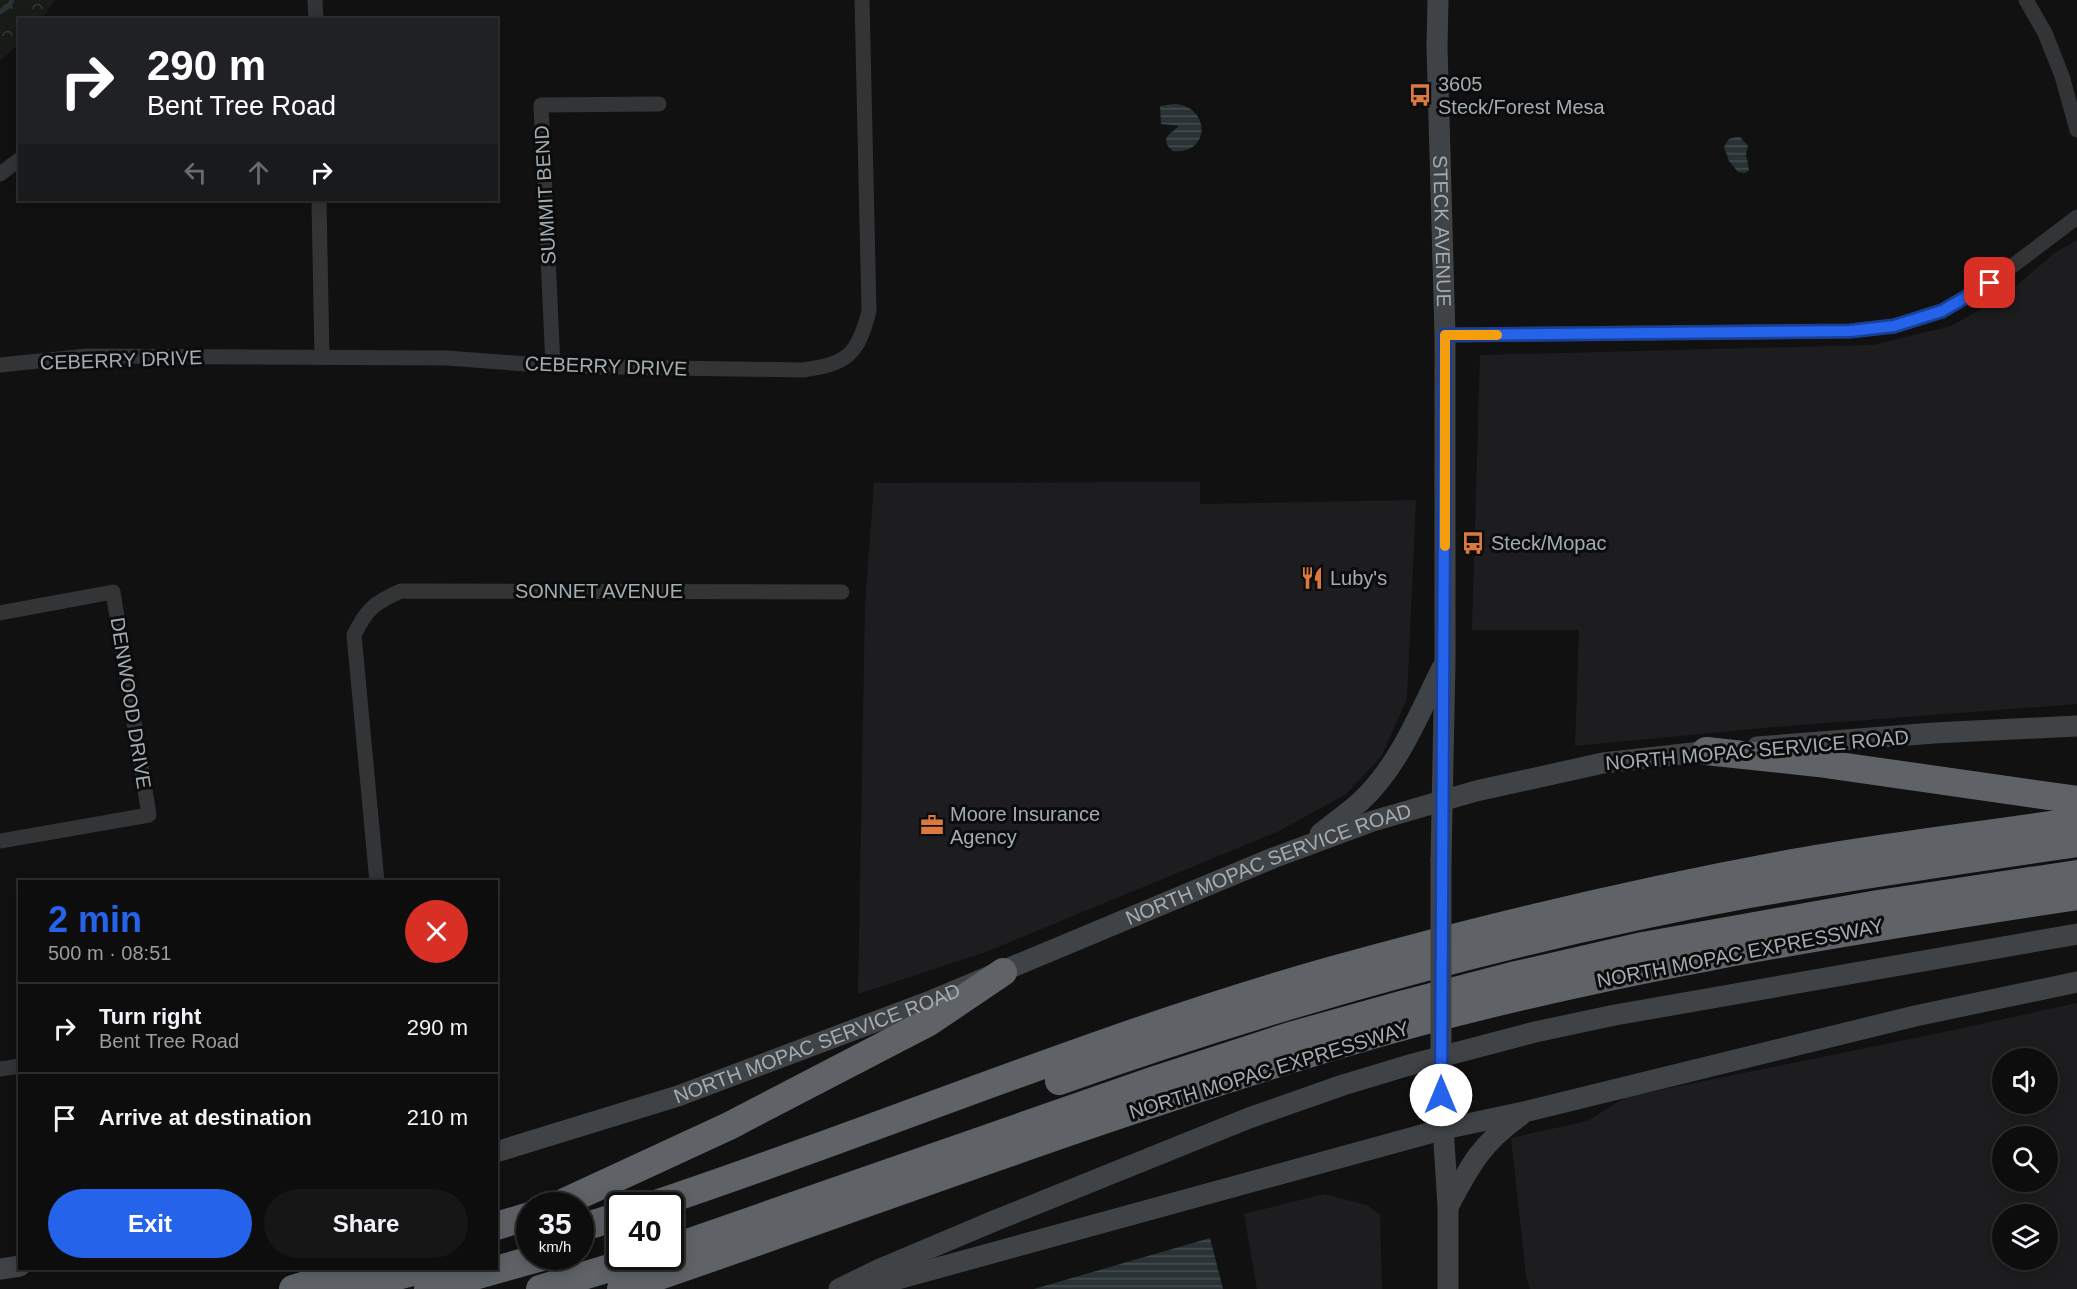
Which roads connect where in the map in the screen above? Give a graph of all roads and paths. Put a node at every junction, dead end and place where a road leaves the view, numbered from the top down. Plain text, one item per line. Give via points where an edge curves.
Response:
1 (315, 0) edge
2 (862, 0) edge
3 (1438, 0) edge
4 (2026, 0) edge
5 (315, 18) edge
6 (659, 104) dead end
7 (2077, 129) edge
8 (18, 160) edge
9 (0, 174) edge
10 (319, 201) edge
11 (2077, 217) edge
12 (1445, 335) junction
13 (322, 357) junction
14 (0, 365) edge
15 (554, 366) junction
16 (842, 592) dead end
17 (0, 613) edge
18 (1445, 662) junction
19 (2077, 726) edge
20 (1706, 751) junction
21 (1442, 799) junction
22 (2077, 800) edge
23 (2077, 821) edge
24 (0, 841) edge
25 (2077, 843) edge
26 (1304, 846) junction
27 (2077, 873) edge
28 (377, 880) edge
29 (2077, 896) edge
30 (2077, 934) edge
31 (1003, 972) junction
32 (2077, 982) edge
33 (18, 1066) edge
34 (0, 1069) edge
35 (1528, 1111) junction
36 (1444, 1129) junction
37 (498, 1151) edge
38 (586, 1192) edge
39 (684, 1195) edge
40 (1448, 1206) junction
41 (684, 1212) edge
42 (516, 1220) edge
43 (498, 1225) edge
44 (684, 1244) edge
45 (516, 1246) edge
46 (498, 1251) edge
47 (516, 1264) edge
48 (18, 1266) edge
49 (0, 1269) edge
50 (498, 1269) edge
51 (606, 1269) edge
52 (355, 1270) edge
53 (421, 1270) edge
54 (496, 1270) edge
55 (293, 1289) edge
56 (345, 1289) edge
57 (428, 1289) edge
58 (540, 1289) edge
59 (621, 1289) edge
60 (839, 1289) edge
61 (861, 1289) edge
62 (1448, 1289) edge

1 - 5 street
2 - 15 street, CEBERRY DRIVE via 869,311 862,338 843,360 803,370
3 - 12 main road, STECK AVENUE
4 - 7 street via 2045,33
6 - 15 street, SUMMIT BEND via 541,105
8 - 9 street
10 - 13 street
11 - 12 street via 1990,283 1942,311 1894,326 1850,331
12 - 18 main road, STECK AVENUE
13 - 14 street, CEBERRY DRIVE via 87,356
13 - 15 street, CEBERRY DRIVE via 447,358
16 - 28 street, SONNET AVENUE via 401,591 383,598 364,615 354,635
17 - 24 street, DENWOOD DRIVE via 113,592 149,815
18 - 21 main road, STECK AVENUE
18 - 26 main road via 1410,733 1380,780 1360,802
19 - 20 main road, NORTH MOPAC SERVICE ROAD
20 - 21 main road, NORTH MOPAC SERVICE ROAD via 1603,763
20 - 22 highway
21 - 26 main road, NORTH MOPAC SERVICE ROAD
21 - 36 main road, STECK AVENUE, bridge
23 - 39 highway via 1785,865 1499,926 1332,970 1188,1014
25 - 41 highway via 1747,895 1394,976 1140,1052
26 - 31 main road, NORTH MOPAC SERVICE ROAD
27 - 44 highway via 1654,944 1401,1005 1152,1081
29 - 59 highway, NORTH MOPAC EXPRESSWAY via 1701,957 1351,1041 1208,1085
30 - 60 main road via 1615,1015 1406,1066 1250,1118 994,1221
31 - 37 main road, NORTH MOPAC SERVICE ROAD via 678,1095
31 - 38 highway via 929,1022 729,1126
32 - 35 main road via 1801,1043
33 - 34 street
35 - 36 main road
35 - 40 main road via 1497,1132 1469,1167
36 - 40 main road, STECK AVENUE
36 - 61 main road
40 - 62 main road, STECK AVENUE
42 - 43 highway
45 - 46 highway
47 - 50 highway
48 - 49 main road
51 - 58 highway
52 - 55 highway
53 - 56 highway
54 - 57 highway

